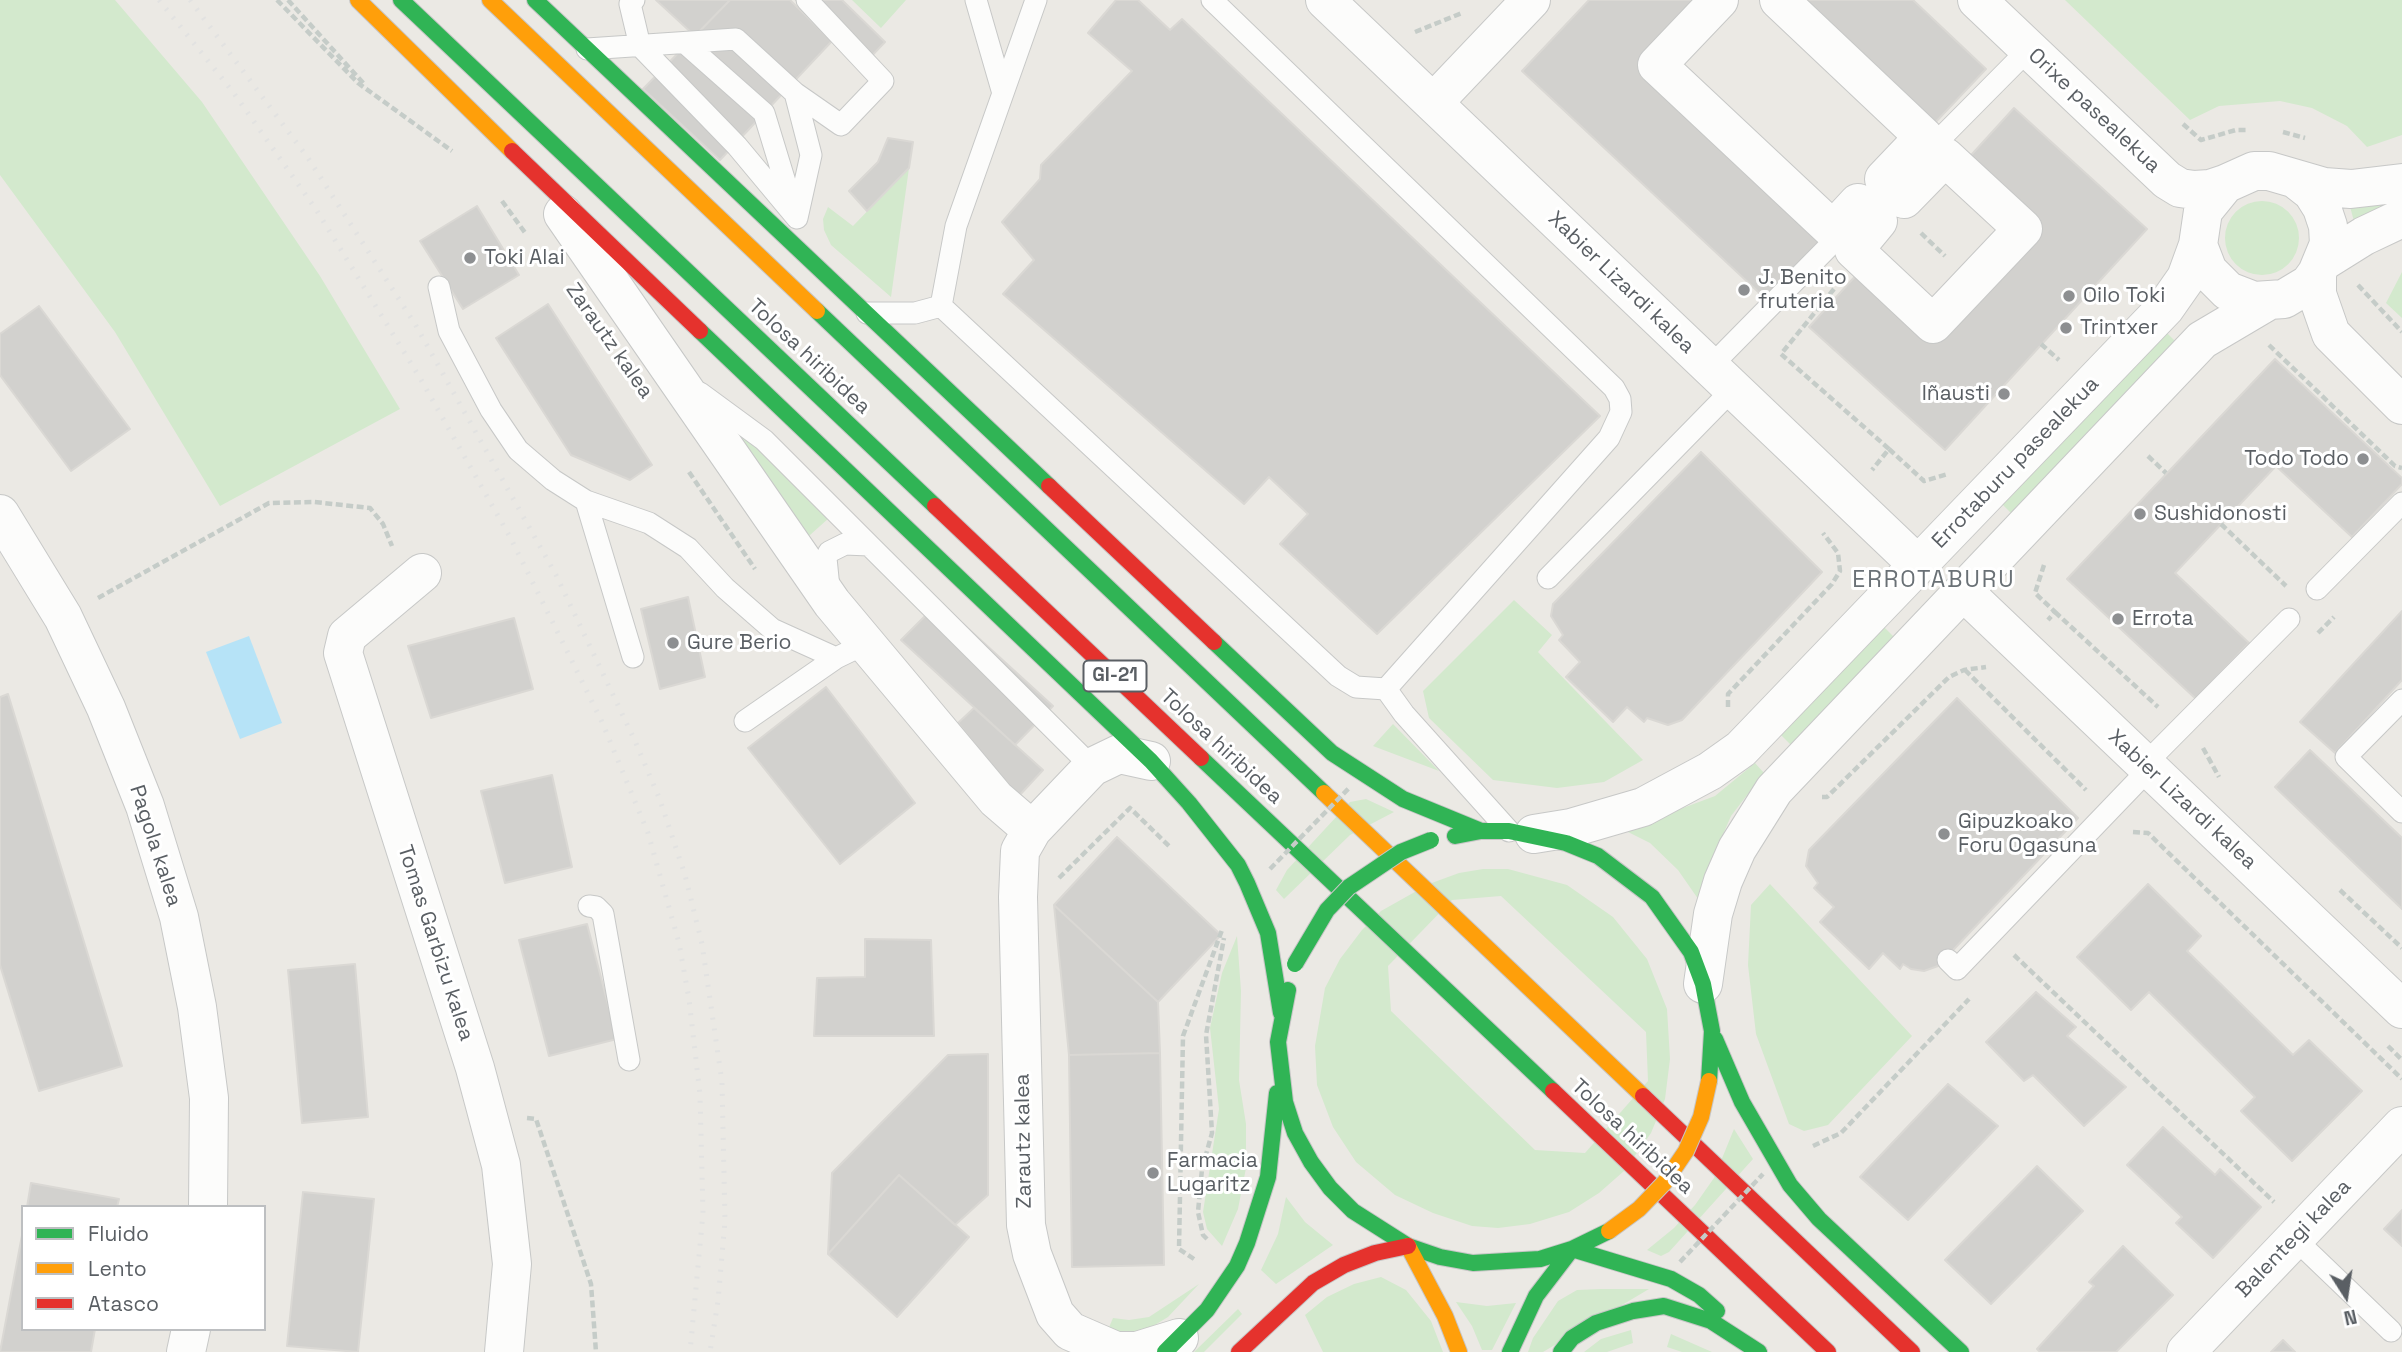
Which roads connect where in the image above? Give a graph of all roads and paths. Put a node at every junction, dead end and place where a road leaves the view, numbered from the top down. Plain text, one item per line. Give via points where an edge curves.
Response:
1 (277, 0) edge
2 (288, 0) edge
3 (358, 0) edge
4 (401, 0) edge
5 (490, 0) edge
6 (535, 0) edge
7 (634, 0) edge
8 (807, 0) edge
9 (976, 0) edge
10 (1036, 0) edge
11 (1212, 0) edge
12 (1325, 0) edge
13 (1531, 0) edge
14 (1719, 0) edge
15 (1779, 0) edge
16 (1977, 0) edge
17 (1463, 13) dead end
18 (685, 44) junction
19 (640, 46) junction
20 (587, 49) junction
21 (2029, 49) junction
22 (1383, 55) junction
23 (1002, 90) junction
24 (371, 92) junction
25 (795, 93) junction
26 (1433, 103) junction
27 (456, 149) dead end
28 (460, 158) dead end
29 (536, 175) junction
30 (2298, 181) junction
31 (2402, 183) edge
32 (1895, 184) dead end
33 (2225, 184) junction
34 (1858, 217) dead end
35 (797, 218) junction
36 (2402, 218) edge
37 (529, 237) dead end
38 (536, 240) dead end
39 (2198, 245) junction
40 (813, 263) junction
41 (2321, 267) junction
42 (2367, 276) dead end
43 (439, 287) dead end
44 (2268, 301) junction
45 (941, 306) junction
46 (867, 313) junction
47 (2402, 332) edge
48 (2041, 344) dead end
49 (2068, 351) dead end
50 (2256, 352) dead end
51 (2059, 360) junction
52 (2050, 370) dead end
53 (678, 377) junction
54 (1721, 378) junction
55 (2402, 405) edge
56 (2148, 456) dead end
57 (682, 461) dead end
58 (2402, 468) edge
59 (697, 470) dead end
60 (2166, 473) dead end
61 (1847, 498) junction
62 (586, 501) junction
63 (2402, 503) edge
64 (0, 514) edge
65 (2221, 524) dead end
66 (869, 545) junction
67 (759, 562) dead end
68 (1918, 565) junction
69 (759, 574) dead end
70 (415, 578) joint
71 (1548, 578) dead end
72 (2317, 589) dead end
73 (1963, 591) junction
74 (2291, 591) dead end
75 (832, 603) junction
76 (2056, 612) dead end
77 (64, 617) junction
78 (2289, 618) dead end
79 (2022, 649) junction
80 (850, 651) junction
81 (633, 657) dead end
82 (1965, 670) junction
83 (1387, 689) junction
84 (2402, 700) edge
85 (1728, 712) dead end
86 (745, 721) dead end
87 (2181, 728) junction
88 (2206, 751) dead end
89 (1150, 761) junction
90 (1092, 767) junction
91 (2147, 767) junction
92 (1350, 788) dead end
93 (1814, 797) dead end
94 (2108, 812) junction
95 (2402, 812) edge
96 (1032, 830) junction
97 (1481, 831) junction
98 (1522, 833) junction
99 (1179, 856) dead end
100 (1270, 869) dead end
101 (1252, 896) junction
102 (1018, 897) junction
103 (589, 906) dead end
104 (1221, 922) dead end
105 (2012, 954) dead end
106 (1948, 960) dead end
107 (1703, 984) junction
108 (2402, 1009) edge
109 (1281, 1013) junction
110 (1712, 1031) junction
111 (629, 1059) dead end
112 (1279, 1070) junction
113 (2402, 1079) edge
114 (487, 1112) junction
115 (2402, 1126) edge
116 (1763, 1174) dead end
117 (2275, 1203) dead end
118 (208, 1205) edge
119 (2295, 1240) junction
120 (1211, 1244) dead end
121 (1408, 1246) junction
122 (1573, 1249) junction
123 (1680, 1262) dead end
124 (1187, 1269) dead end
125 (191, 1331) edge
126 (2391, 1331) dead end
127 (1172, 1345) edge
128 (186, 1352) edge
129 (504, 1352) edge
130 (596, 1352) edge
131 (1239, 1352) edge
132 (1459, 1352) edge
133 (1510, 1352) edge
134 (1560, 1352) edge
135 (1761, 1352) edge
136 (1828, 1352) edge
137 (1912, 1352) edge
138 (1961, 1352) edge
139 (2186, 1352) edge

1 - 24 path
2 - 24 path
3 - 29 main road
4 - 136 main road, Tolosa hiribidea / GI-21
5 - 137 main road, Tolosa hiribidea / GI-21
6 - 20 main road
7 - 19 lane via 630,4
8 - 25 lane via 883,82 841,125
9 - 23 lane
10 - 23 lane
11 - 83 lane via 1604,378 1620,399 1621,412 1609,438
12 - 22 street, Xabier Lizardi kalea
13 - 26 street
14 - 15 street via 1657,65 1833,230 1858,203 1878,220 1854,250 1933,324 2023,229 1945,157 1904,199 1884,179 1924,137
16 - 21 street, Orixe pasealekua
17 - 22 path via 1415,32
18 - 19 lane
18 - 25 lane via 736,39
18 - 35 lane via 764,113
19 - 20 lane
19 - 35 lane via 737,146
20 - 40 main road
21 - 32 lane
21 - 33 street, Orixe pasealekua via 2167,180 2194,190
22 - 26 street, Xabier Lizardi kalea
23 - 45 lane via 956,226
24 - 27 path
24 - 28 path
25 - 35 lane via 811,155
26 - 54 street, Xabier Lizardi kalea
29 - 53 street, Zarautz kalea
29 - 89 main road
30 - 31 street, Errotaburu pasealekua via 2351,189
30 - 33 street, Errotaburu pasealekua via 2254,171
30 - 41 street via 2322,208 2329,244
33 - 39 street, Errotaburu pasealekua via 2203,211
34 - 54 lane
35 - 40 lane
36 - 41 street via 2364,236
37 - 38 path via 500,196
39 - 44 street via 2217,282 2240,298
39 - 68 street, Errotaburu pasealekua via 2186,278 2165,308
40 - 46 main road
41 - 44 street via 2298,292
41 - 55 street via 2317,295 2331,334
42 - 47 path via 2358,285
43 - 62 lane via 449,331 518,450
44 - 73 street via 2202,340
45 - 46 lane via 915,313
45 - 83 lane via 1338,676 1356,687
46 - 97 main road via 1332,752 1403,799
48 - 51 path
49 - 51 path
50 - 58 path via 2268,344
51 - 52 path
53 - 66 lane via 764,440
53 - 75 street, Zarautz kalea
54 - 61 street, Xabier Lizardi kalea
54 - 71 lane
56 - 60 path
57 - 69 path
59 - 67 path
61 - 68 street, Xabier Lizardi kalea
61 - 85 path via 1819,528 1838,553 1840,571 1728,694
62 - 80 lane via 649,523 688,548 772,629
62 - 81 lane
63 - 72 lane
64 - 77 street, Pagola kalea
65 - 74 path
66 - 75 lane via 845,544 829,552 826,573
66 - 90 lane
68 - 98 street, Errotaburu pasealekua via 1748,743 1710,771 1643,807 1595,822
70 - 77 path via 370,509 314,502 269,503
70 - 114 street, Tomas Garbizu kalea via 347,636 343,653
73 - 79 street, Xabier Lizardi kalea
73 - 107 street via 1774,790 1754,818 1713,914
75 - 80 street, Zarautz kalea
76 - 87 path
77 - 118 street, Pagola kalea via 145,806 179,918 209,1098
78 - 87 lane
79 - 82 path via 2007,665
79 - 91 street, Xabier Lizardi kalea
80 - 86 lane
80 - 96 street, Zarautz kalea
82 - 93 path via 1949,677 1827,797
82 - 94 path
83 - 98 lane via 1404,714
84 - 95 lane via 2346,757
87 - 88 path
87 - 91 lane
89 - 90 street, Zarautz kalea via 1119,754
89 - 101 main road via 1238,865
90 - 96 street, Zarautz kalea
91 - 94 lane
91 - 108 street, Xabier Lizardi kalea
92 - 100 path, bridge
94 - 106 lane via 1957,969
94 - 113 path via 2129,832 2148,833
96 - 102 street, Zarautz kalea via 1020,851
97 - 98 main road
97 - 109 main road, bridge via 1430,840 1401,852 1349,887 1327,910 1295,964
98 - 107 main road via 1577,847 1626,875 1674,923
99 - 102 path via 1130,808 1044,894
101 - 109 main road via 1268,933
101 - 120 path via 1223,911 1225,932 1206,1035 1212,1133 1198,1212 1203,1235
102 - 127 street, Zarautz kalea via 1026,1225 1032,1254 1055,1314 1070,1331 1116,1351
103 - 111 lane via 603,914
104 - 124 path via 1223,935 1183,1036 1179,1249 1194,1259
105 - 117 path
107 - 110 main road
109 - 112 main road
110 - 122 main road, bridge via 1701,1117 1679,1161 1639,1209
110 - 138 main road via 1742,1102 1790,1185 1819,1219
112 - 121 main road via 1295,1133 1330,1188 1379,1230
112 - 127 main road via 1268,1177 1254,1226 1237,1266 1207,1310
114 - 129 street, Tomas Garbizu kalea via 502,1165 512,1265
114 - 130 path via 536,1119 591,1284
115 - 119 street, Balentegi kalea
116 - 123 path, bridge
119 - 126 lane
119 - 139 street, Balentegi kalea
121 - 122 main road via 1473,1263 1529,1260
121 - 131 main road via 1344,1265 1313,1283
121 - 132 main road
122 - 133 main road via 1536,1296
122 - 135 main road via 1671,1279 1699,1295
125 - 128 street
134 - 135 main road via 1596,1323 1664,1306 1712,1321

